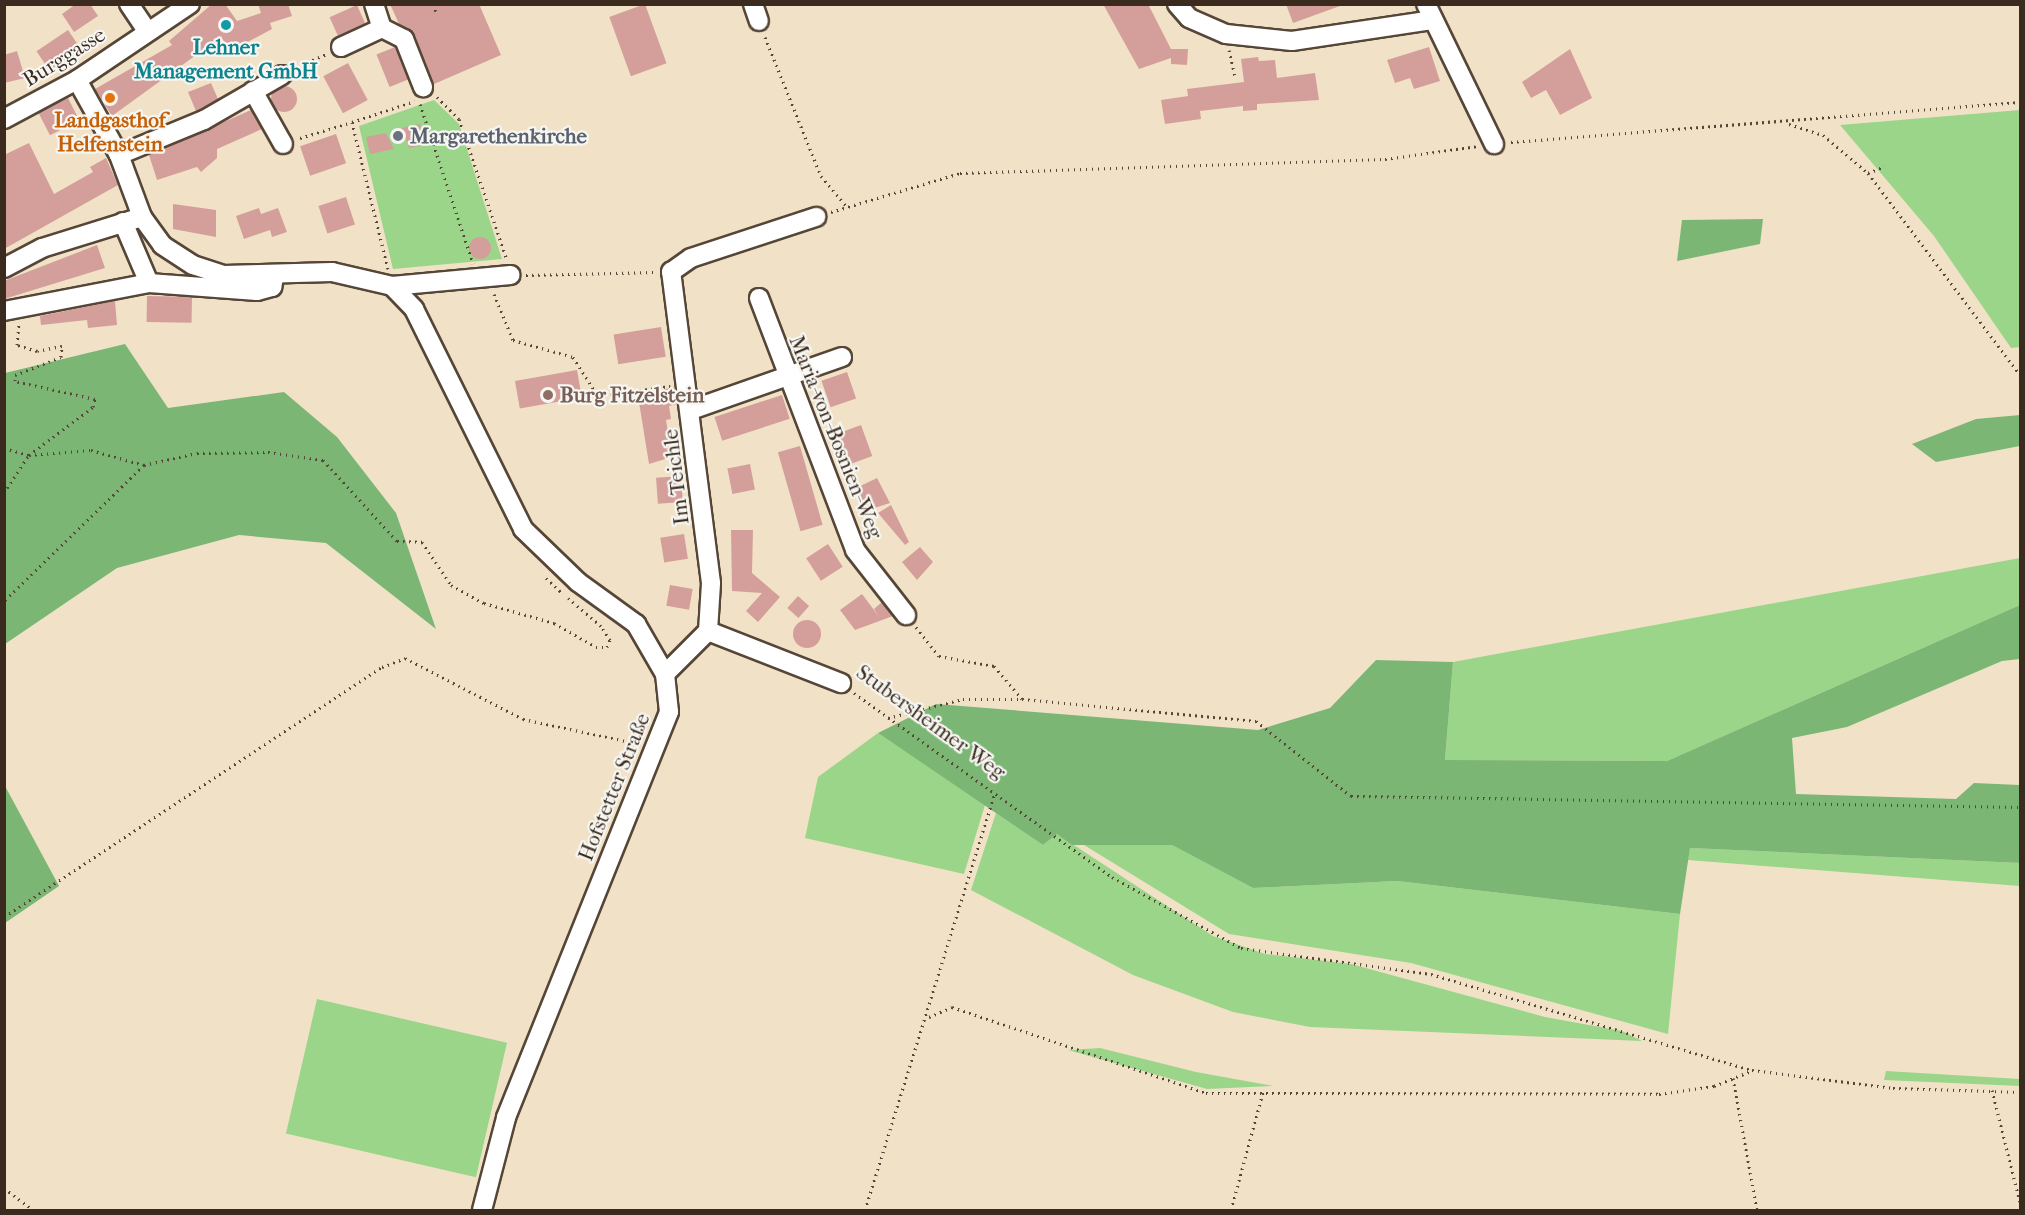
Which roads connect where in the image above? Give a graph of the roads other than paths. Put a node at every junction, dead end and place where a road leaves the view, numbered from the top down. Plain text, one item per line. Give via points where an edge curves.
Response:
1 (129, 4) edge
2 (374, 4) edge
3 (1177, 4) edge
4 (188, 5) edge
5 (1430, 12) edge
6 (382, 28) junction
7 (146, 29) junction
8 (341, 47) road end
9 (282, 75) road end
10 (77, 81) junction
11 (253, 91) junction
12 (422, 95) road end
13 (4, 119) edge
14 (283, 144) road end
15 (1494, 144) road end
16 (119, 155) junction
17 (142, 217) junction
18 (816, 217) road end
19 (123, 222) junction
20 (4, 268) edge
21 (275, 274) junction
22 (510, 275) road end
23 (391, 281) junction
24 (149, 284) junction
25 (759, 298) dead end
26 (9, 310) edge
27 (842, 357) dead end
28 (785, 377) junction
29 (691, 410) junction
30 (906, 615) road end
31 (708, 631) junction
32 (665, 674) junction
33 (841, 683) road end
34 (482, 1210) edge

1 - 7 street
2 - 6 street
3 - 5 street via 1189,18 1226,34 1292,41
4 - 7 street, Burggasse
5 - 15 street
6 - 8 street
6 - 12 street via 404,39
7 - 10 street, Burggasse
9 - 11 street
10 - 13 street, Burggasse
10 - 16 street
11 - 14 street
11 - 16 street via 204,120
16 - 17 street
17 - 19 street
17 - 21 street via 162,245 193,265 224,275
18 - 29 street, Im Teichle via 691,258 671,272
19 - 20 street via 42,248
19 - 24 street
21 - 23 street via 332,272
21 - 24 street via 272,287 257,291
22 - 23 street
23 - 32 street, Hofstetter Straße via 414,309 524,529 578,582 636,624
24 - 26 street
25 - 28 street, Maria-von-Bosnien-Weg
27 - 28 street
28 - 29 street
28 - 30 street, Maria-von-Bosnien-Weg via 855,550
29 - 31 street, Im Teichle via 711,583
31 - 32 street
31 - 33 street, Stubersheimer Weg
32 - 34 street, Hofstetter Straße via 669,712 506,1118

